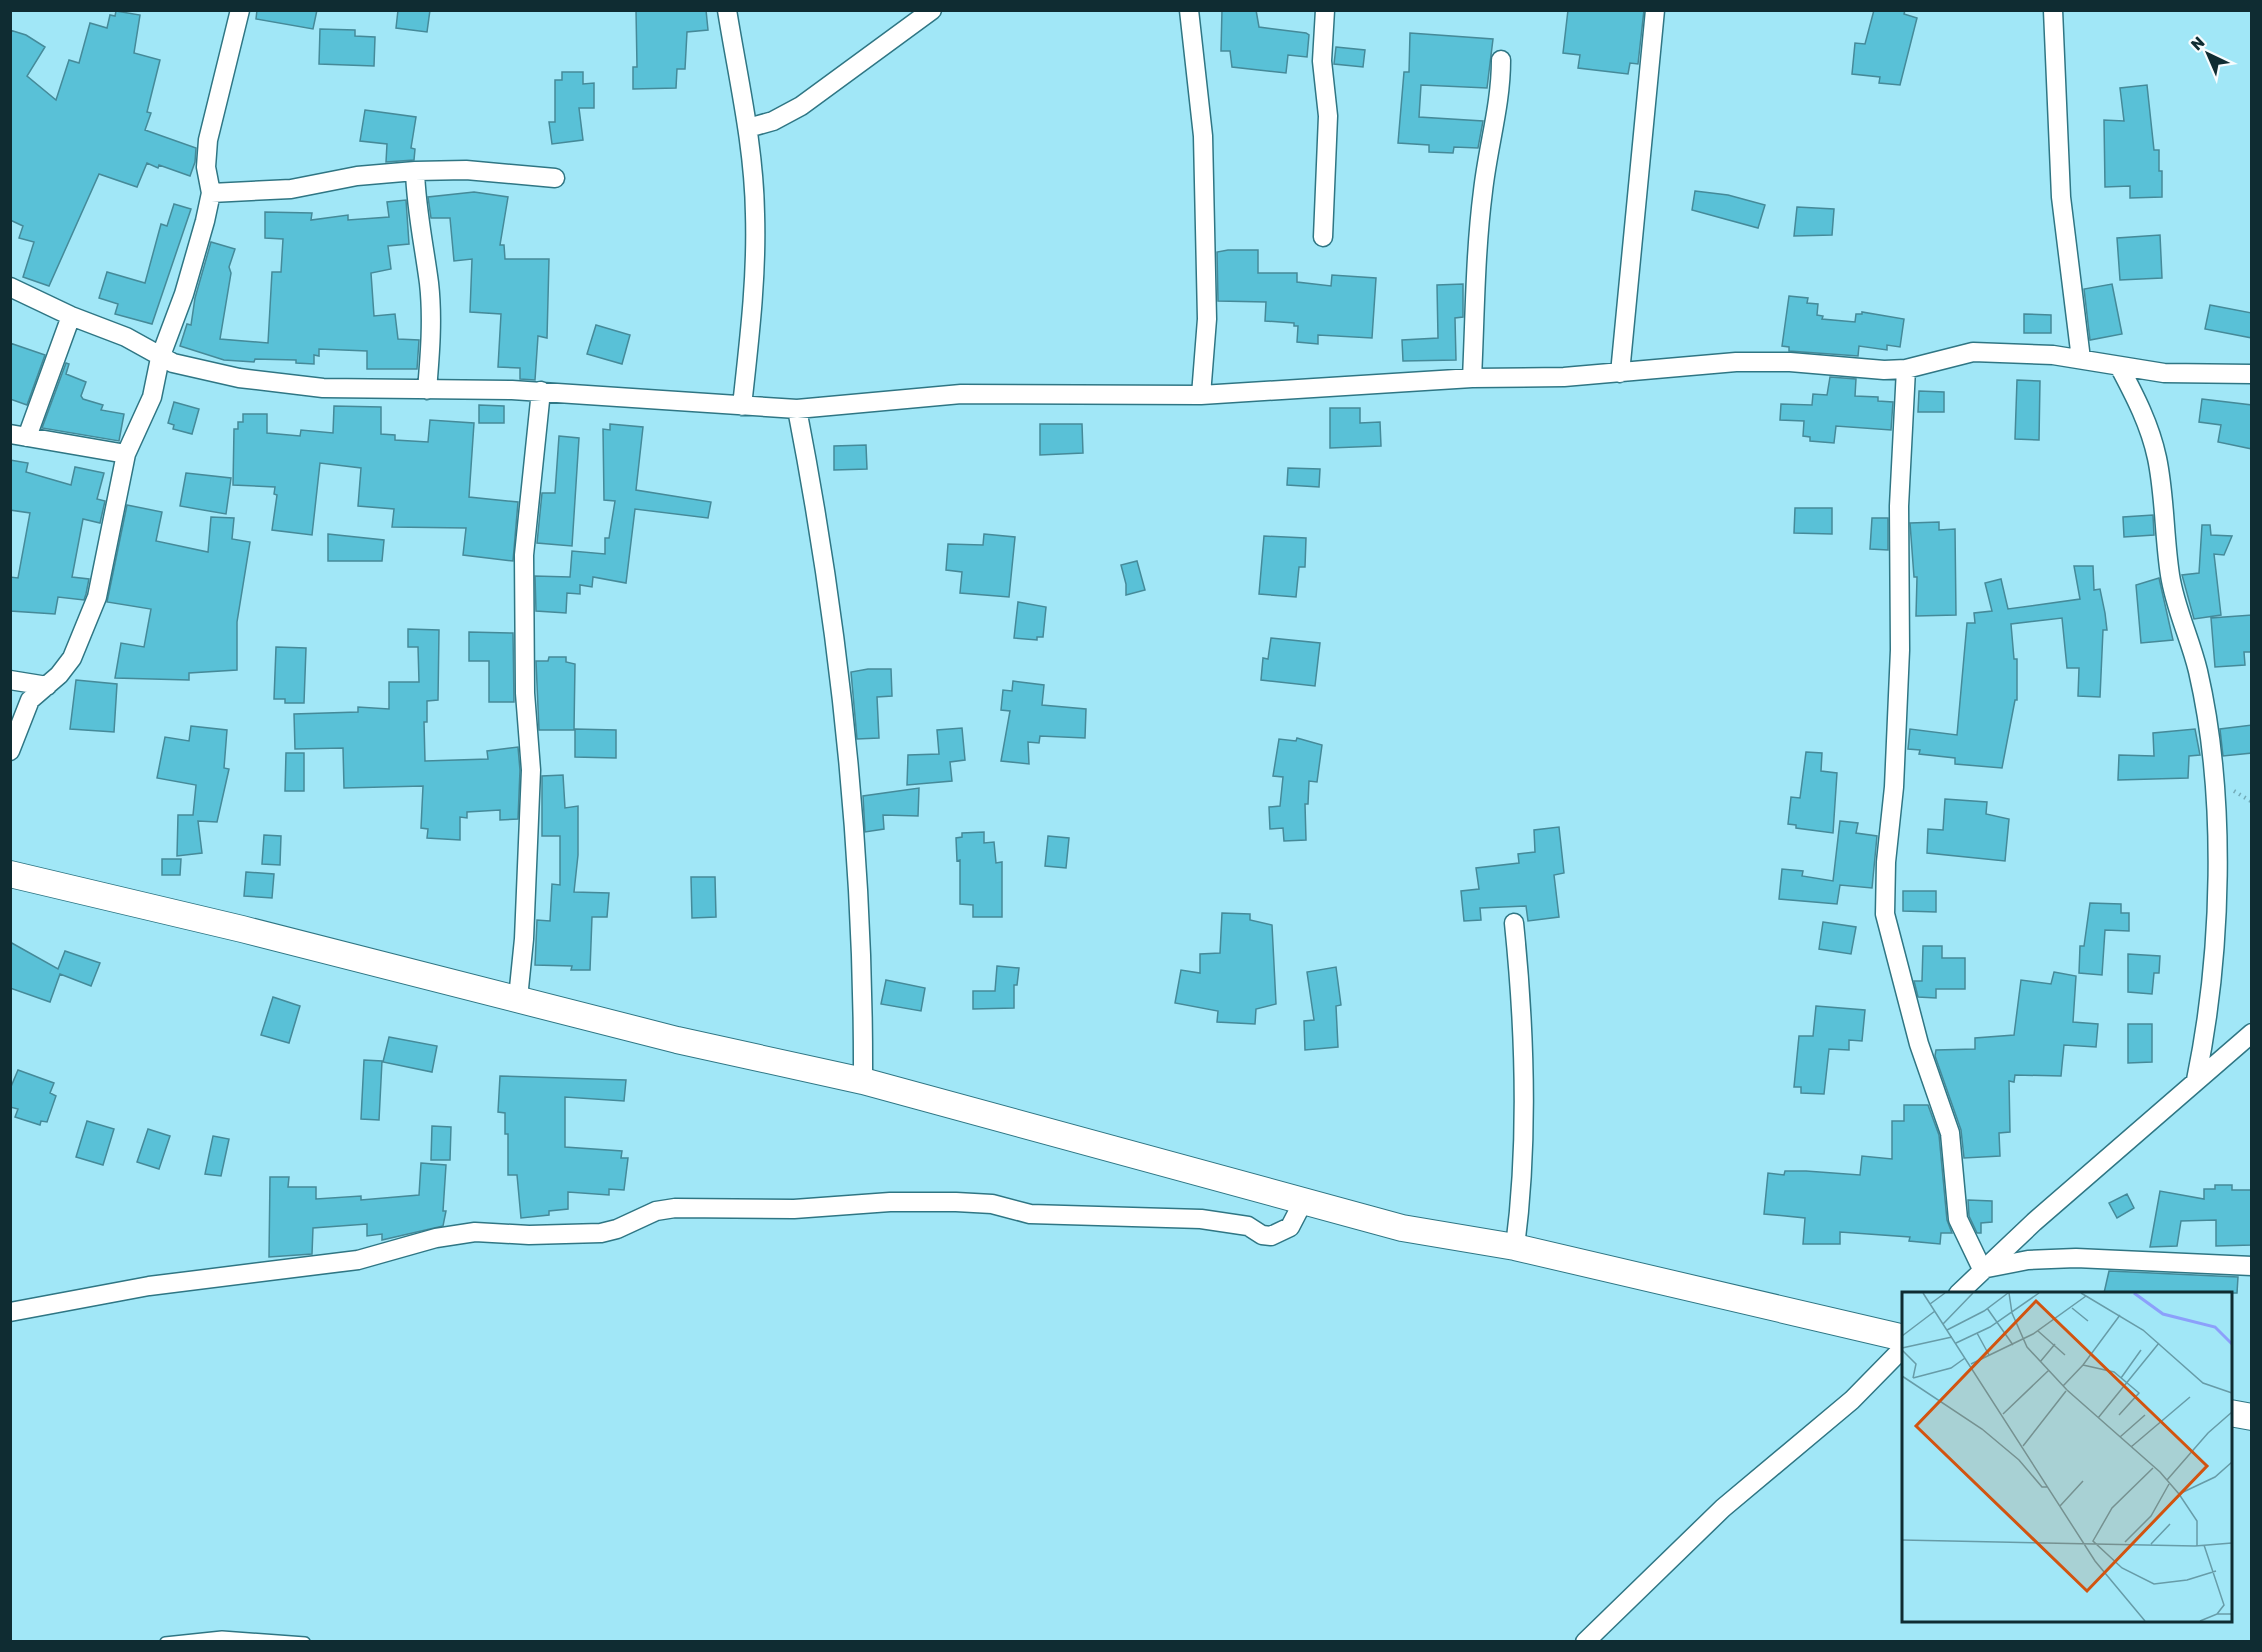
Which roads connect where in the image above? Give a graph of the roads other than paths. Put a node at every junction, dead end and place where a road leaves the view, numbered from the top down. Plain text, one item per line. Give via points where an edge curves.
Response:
1 (240, 10) edge
2 (727, 10) edge
3 (932, 10) edge
4 (1189, 10) edge
5 (1325, 10) edge
6 (1655, 10) edge
7 (2053, 10) edge
8 (1501, 60) dead end
9 (748, 128) junction
10 (415, 171) junction
11 (555, 178) dead end
12 (211, 193) junction
13 (1323, 237) dead end
14 (10, 287) edge
15 (71, 316) junction
16 (160, 358) junction
17 (2081, 359) junction
18 (2119, 366) junction
19 (1906, 369) junction
20 (1620, 373) junction
21 (2252, 374) edge
22 (1472, 378) junction
23 (427, 390) junction
24 (541, 391) junction
25 (1201, 394) junction
26 (742, 406) junction
27 (797, 409) junction
28 (19, 436) edge
29 (126, 454) junction
30 (10, 680) edge
31 (47, 686) junction
32 (10, 751) edge
33 (10, 874) edge
34 (1514, 923) dead end
35 (518, 998) junction
36 (2252, 1033) edge
37 (2196, 1080) junction
38 (864, 1082) junction
39 (1303, 1202) junction
40 (1515, 1247) junction
41 (2252, 1266) edge
42 (1982, 1269) junction
43 (1959, 1292) edge
44 (10, 1312) edge
45 (1902, 1338) edge
46 (1902, 1349) edge
47 (2232, 1413) edge
48 (2252, 1417) edge
49 (165, 1641) edge
50 (305, 1641) edge
51 (1585, 1641) edge

1 - 12 street via 208,140 206,167
2 - 9 street
3 - 9 street via 801,106 773,121
4 - 25 street via 1203,136 1206,319
5 - 13 street via 1322,61 1328,116
6 - 20 street
7 - 17 street via 2061,197
8 - 22 street via 1501,90 1483,187 1477,250
9 - 26 street via 755,214 754,264
10 - 11 street via 466,170
10 - 12 street via 357,176 291,189
10 - 23 street via 430,293
12 - 16 street via 193,267
14 - 15 street
15 - 16 street via 126,337
15 - 28 street
16 - 23 street via 208,372 286,385
16 - 29 street via 152,397
17 - 18 street
17 - 19 street via 1973,352
18 - 21 street via 2164,373
18 - 37 street via 2149,428 2157,458 2170,577 2198,670 2206,718 2217,829 2219,908
19 - 20 street via 1736,362
19 - 42 street via 1899,506 1900,650 1885,914 1919,1044 1950,1133 1958,1219
20 - 22 street
22 - 25 street
23 - 24 street
24 - 26 street
24 - 35 street via 524,555 525,693 531,770
25 - 27 street via 961,394
26 - 27 street
27 - 38 street via 818,519 850,778 862,953
28 - 29 street
29 - 31 street via 90,618 72,658
30 - 31 street
31 - 32 street via 34,694 26,707
33 - 35 main road
34 - 40 street via 1522,1004 1523,1089 1522,1175
35 - 38 main road via 677,1040
36 - 37 street
37 - 42 street
38 - 39 main road
39 - 40 main road via 1402,1228
39 - 44 street via 1290,1227 1271,1236 1248,1226 1201,1219 1030,1214 992,1204 956,1202 794,1209 675,1208 600,1233 475,1232 436,1238 358,1260 149,1286
40 - 45 main road
41 - 42 street via 2076,1258 2028,1260
42 - 43 street
46 - 51 street via 1852,1400 1723,1508
47 - 48 main road
49 - 50 lane via 222,1636

